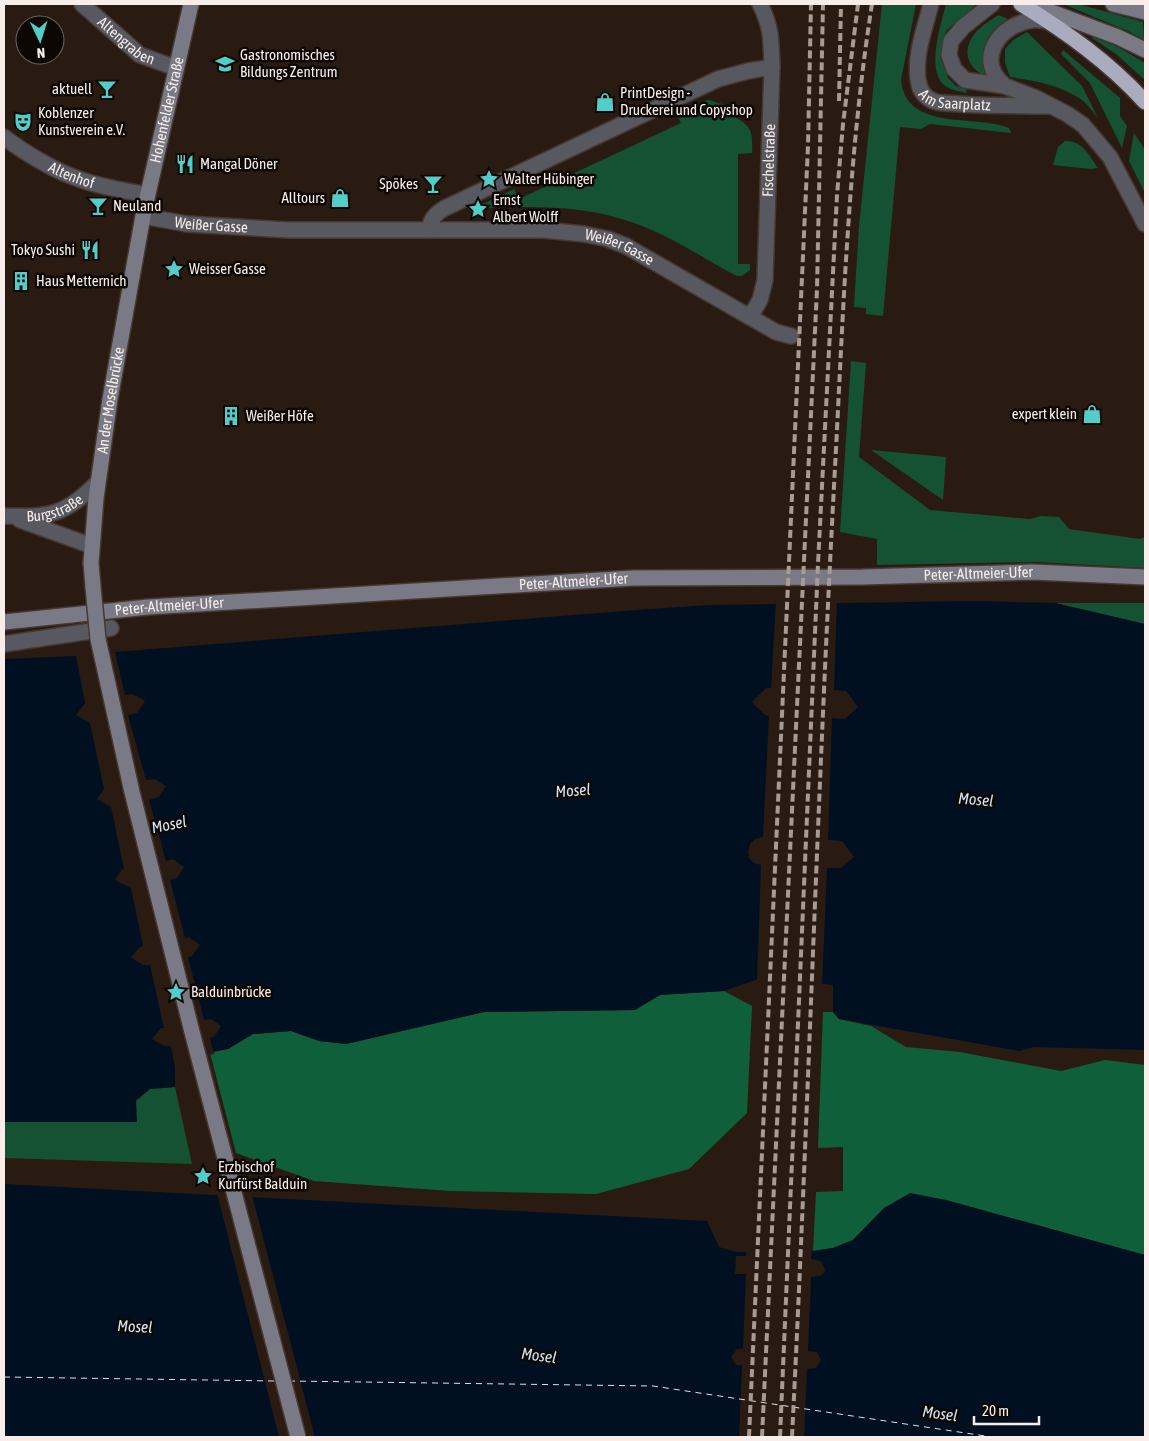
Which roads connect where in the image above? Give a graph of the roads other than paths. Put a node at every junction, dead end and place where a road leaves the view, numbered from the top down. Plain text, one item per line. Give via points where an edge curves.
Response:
1 (82, 4) edge
2 (191, 4) edge
3 (760, 4) edge
4 (931, 4) edge
5 (992, 4) edge
6 (1021, 4) edge
7 (1030, 4) edge
8 (1113, 4) edge
9 (1145, 12) edge
10 (1049, 21) junction
11 (1145, 50) edge
12 (772, 67) junction
13 (176, 68) junction
14 (1005, 86) junction
15 (1145, 102) edge
16 (1051, 106) junction
17 (4, 137) edge
18 (147, 195) junction
19 (143, 216) junction
20 (1145, 224) edge
21 (429, 230) junction
22 (750, 317) junction
23 (791, 336) dead end
24 (98, 483) junction
25 (5, 516) edge
26 (92, 546) junction
27 (1145, 577) edge
28 (4, 622) edge
29 (111, 628) dead end
30 (4, 644) edge
31 (298, 1437) edge

1 - 13 street, Altengraben via 140,55
2 - 13 street, Hohenfelder Straße
3 - 12 street, Fischelstraße via 771,33
4 - 16 street, Am Saarplatz via 917,71 923,94 933,101 948,103
5 - 14 street, Am Saarplatz via 956,35 951,41 949,55 954,69 965,80
6 - 10 highway
7 - 11 street
8 - 9 street
10 - 14 street, Am Saarplatz via 1024,22 995,43 991,50 991,65
10 - 15 highway via 1104,62
12 - 21 street via 718,79 445,208 434,216
12 - 22 street, Fischelstraße via 765,280 760,300
13 - 18 street, Hohenfelder Straße
14 - 16 street, Am Saarplatz
16 - 20 street, Am Saarplatz via 1083,125 1095,138 1110,157
17 - 18 street, Altenhof via 70,176
18 - 19 street, Hohenfelder Straße
19 - 21 street, Weißer Gasse via 187,224 267,229
19 - 24 street, An der Moselbrücke
21 - 22 street, Weißer Gasse via 556,231 608,239 635,250
22 - 23 street, Weißer Gasse via 776,332
24 - 25 street, Burgstraße via 78,501 46,516
24 - 26 street, An der Moselbrücke
25 - 26 street, Burgstraße
26 - 31 street, An der Moselbrücke, bridge via 98,639 132,792
27 - 28 street, Peter-Altmeier-Ufer via 1032,572 634,578 148,607
29 - 30 street, Peter-Altmeier-Ufer

